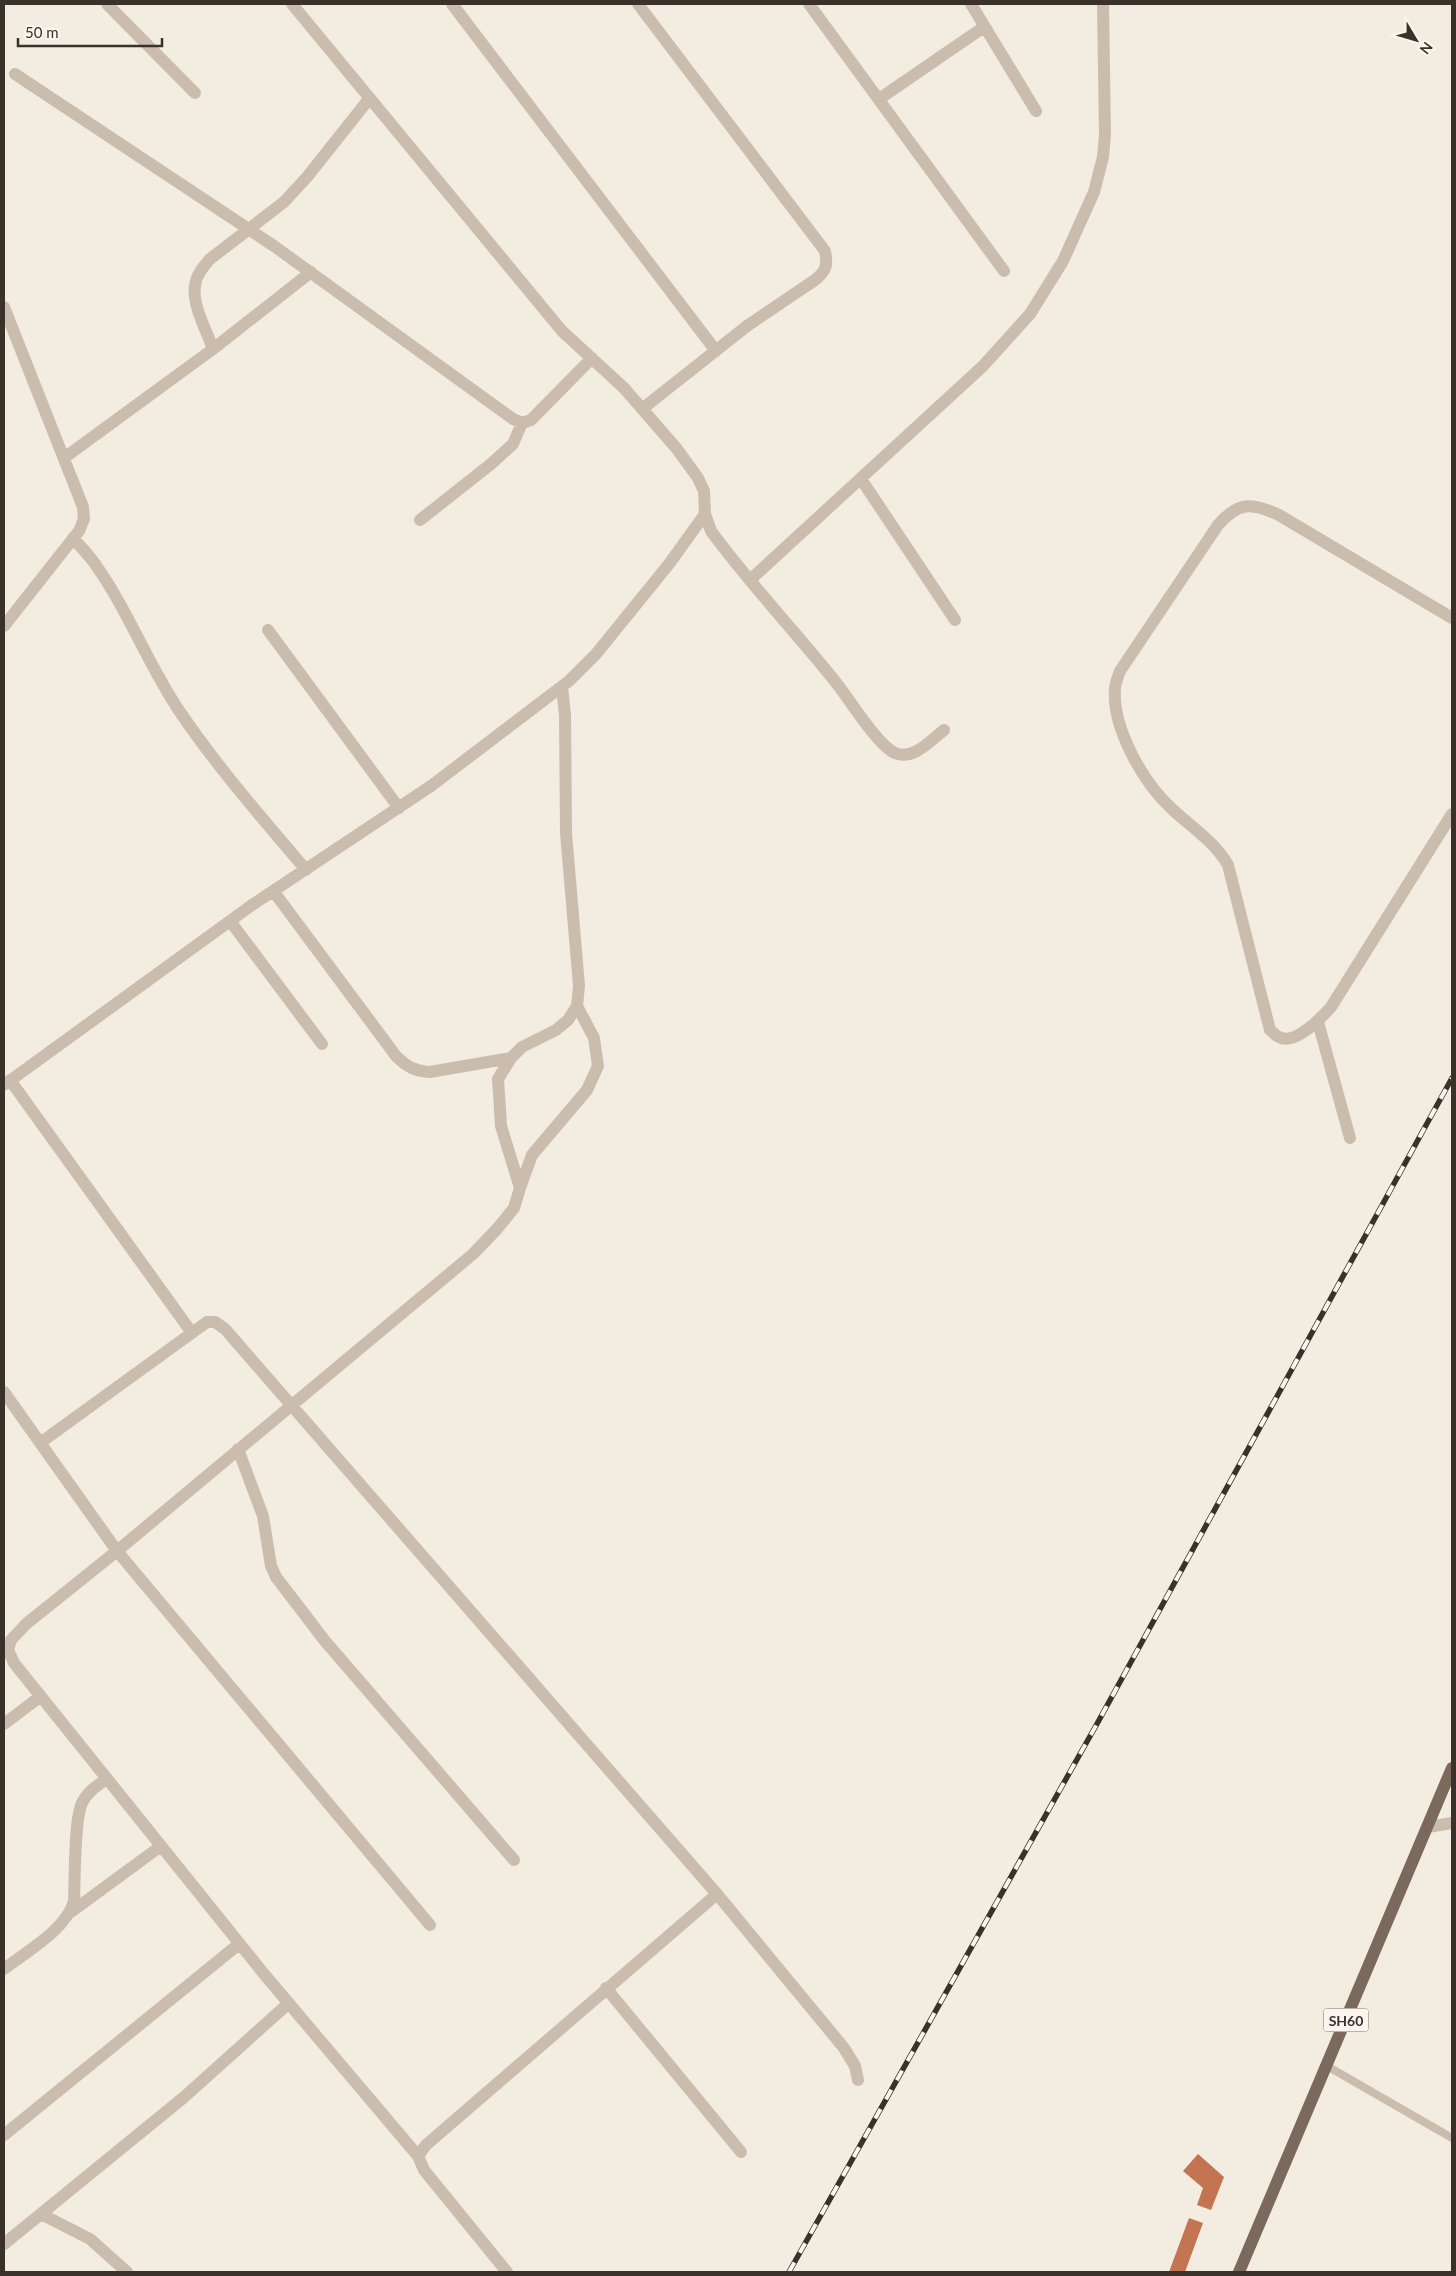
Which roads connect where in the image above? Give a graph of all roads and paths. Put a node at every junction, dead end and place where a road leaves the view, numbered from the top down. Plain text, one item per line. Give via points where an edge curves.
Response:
1 (107, 4) edge
2 (292, 4) edge
3 (452, 4) edge
4 (638, 4) edge
5 (809, 4) edge
6 (971, 4) edge
7 (1102, 4) edge
8 (984, 27) junction
9 (15, 74) dead end
10 (195, 93) dead end
11 (369, 99) junction
12 (879, 99) junction
13 (1036, 111) dead end
14 (249, 229) junction
15 (1004, 271) dead end
16 (311, 272) junction
17 (4, 307) edge
18 (214, 349) junction
19 (716, 351) junction
20 (592, 358) junction
21 (642, 409) junction
22 (522, 423) junction
23 (64, 458) junction
24 (861, 479) junction
25 (705, 514) junction
26 (420, 520) dead end
27 (73, 538) junction
28 (750, 580) junction
29 (1452, 618) edge
30 (955, 620) dead end
31 (4, 626) edge
32 (268, 630) dead end
33 (562, 687) junction
34 (944, 730) dead end
35 (399, 808) junction
36 (1452, 814) edge
37 (306, 870) junction
38 (274, 892) junction
39 (230, 921) junction
40 (577, 1006) junction
41 (1318, 1022) junction
42 (322, 1044) dead end
43 (511, 1058) junction
44 (7, 1083) edge
45 (1350, 1138) dead end
46 (520, 1188) junction
47 (192, 1333) junction
48 (4, 1392) edge
49 (291, 1404) junction
50 (40, 1443) junction
51 (238, 1449) junction
52 (117, 1551) junction
53 (41, 1696) junction
54 (4, 1724) edge
55 (1452, 1768) edge
56 (106, 1779) junction
57 (1452, 1823) edge
58 (1428, 1827) junction
59 (161, 1846) junction
60 (514, 1860) dead end
61 (717, 1894) junction
62 (71, 1912) junction
63 (430, 1925) dead end
64 (240, 1944) junction
65 (4, 1969) edge
66 (606, 1988) junction
67 (289, 2003) junction
68 (1327, 2066) junction
69 (858, 2080) dead end
70 (4, 2135) edge
71 (1452, 2138) edge
72 (741, 2152) dead end
73 (418, 2156) junction
74 (40, 2214) junction
75 (4, 2244) edge
76 (127, 2272) edge
77 (507, 2272) edge
78 (1239, 2272) edge

1 - 10 street
2 - 11 street
3 - 19 street
4 - 19 street via 826,252 828,264 824,272
5 - 12 street
6 - 8 street
7 - 24 street via 1104,157 1094,192 1063,261 1030,314 983,366
8 - 12 street
8 - 13 street
9 - 14 street
11 - 14 street via 308,177 284,202
11 - 20 street via 562,331
12 - 15 street
14 - 16 street
14 - 18 street via 210,259 194,286 197,304
16 - 18 street
16 - 22 street
17 - 23 street
18 - 23 street
19 - 21 street
20 - 21 street
20 - 22 street via 531,420
21 - 25 street via 698,478 704,491
22 - 26 street via 513,444
23 - 27 street via 83,507 84,519
24 - 28 street
24 - 30 street
25 - 28 street via 711,530
25 - 33 street via 596,654
27 - 31 street
27 - 37 street via 95,563 114,593 146,656 180,712 228,778
28 - 34 street via 883,744 906,755 919,750
29 - 41 street via 1279,515 1252,505 1241,507 1218,525 1120,671 1114,689 1117,712 1130,751 1150,785 1220,851 1228,864 1270,1030 1279,1038 1286,1039
32 - 35 street
33 - 35 street
33 - 40 street via 566,833 579,986
35 - 37 street
36 - 41 street via 1331,1007
37 - 38 street
38 - 39 street
38 - 43 street via 405,1065 416,1071 430,1072
39 - 42 street
39 - 44 street
40 - 43 street via 556,1030 522,1047
40 - 46 street via 594,1038 598,1066 587,1090 532,1155
41 - 45 street
43 - 46 street via 498,1078 498,1095 503,1133
44 - 47 street
46 - 49 street via 514,1208 473,1254
47 - 49 street via 207,1322 215,1322 225,1329
47 - 50 street
48 - 50 street
49 - 51 street
49 - 61 street
50 - 52 street
51 - 52 street
51 - 60 street via 263,1516 276,1578 325,1641
52 - 53 street via 26,1624 11,1640 8,1650 14,1663
52 - 63 street
53 - 54 street
53 - 56 street
55 - 58 main road, SH60
56 - 59 street
56 - 62 street via 89,1791 81,1804
57 - 58 street
58 - 68 main road, SH60
59 - 62 street
59 - 64 street
61 - 66 street
61 - 69 street via 844,2048 855,2066
62 - 65 street via 60,1925
64 - 67 street
64 - 70 street
66 - 72 street
66 - 73 street via 426,2145
67 - 73 street
67 - 74 street via 183,2098
68 - 71 lane
68 - 78 main road, SH60
73 - 77 street via 424,2170
74 - 75 street
74 - 76 street via 90,2239

